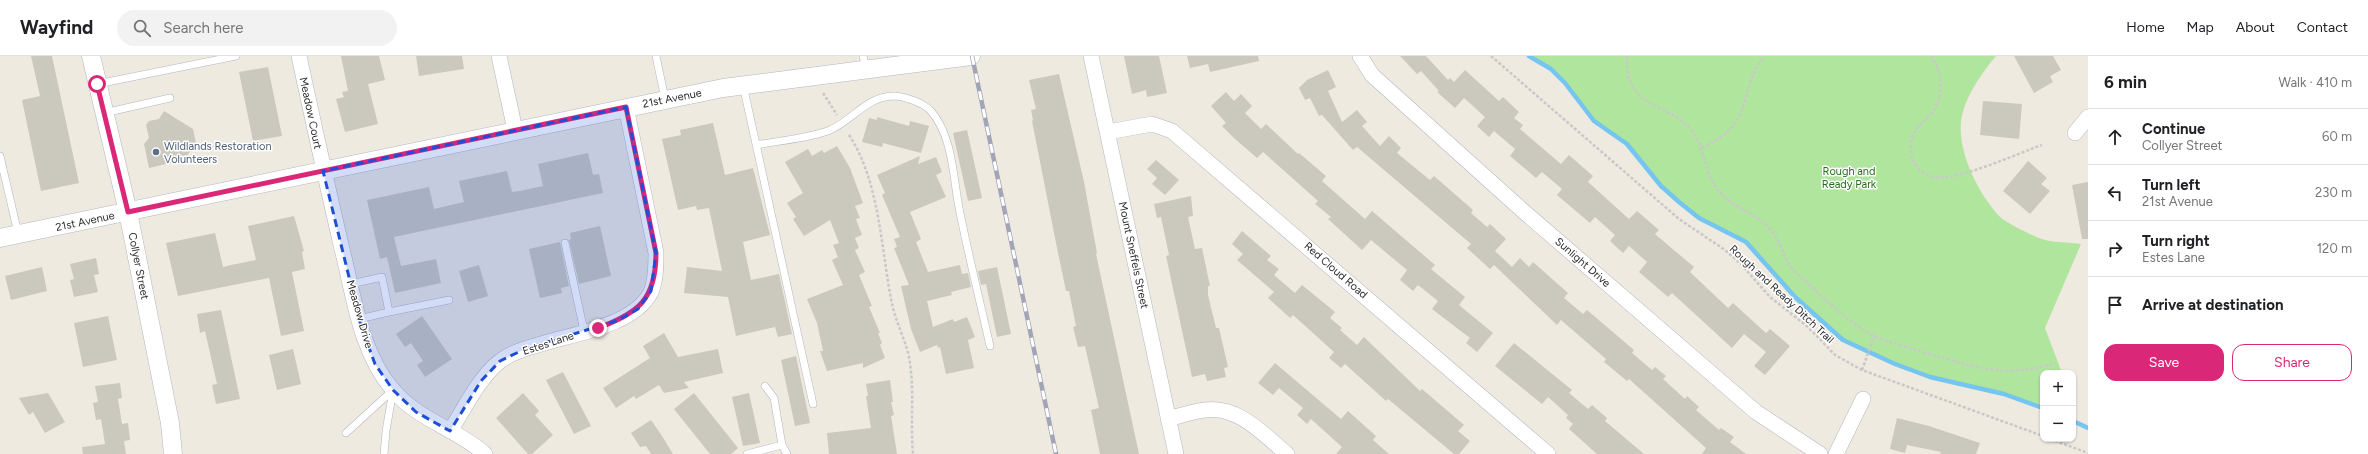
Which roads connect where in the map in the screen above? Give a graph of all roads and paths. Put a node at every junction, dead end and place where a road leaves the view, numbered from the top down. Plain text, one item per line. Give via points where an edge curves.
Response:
1 (91, 56) edge
2 (236, 56) edge
3 (299, 56) edge
4 (499, 56) edge
5 (656, 56) edge
6 (971, 56) edge
7 (1091, 56) edge
8 (1360, 56) edge
9 (1491, 56) edge
10 (1627, 56) edge
11 (1764, 56) edge
12 (1931, 56) edge
13 (865, 63) edge
14 (97, 84) junction
15 (743, 85) junction
16 (823, 93) dead end
17 (170, 98) dead end
18 (665, 99) junction
19 (626, 107) junction
20 (104, 113) junction
21 (838, 117) dead end
22 (2088, 117) edge
23 (515, 130) junction
24 (1108, 132) junction
25 (2075, 133) dead end
26 (849, 134) dead end
27 (756, 145) junction
28 (2042, 145) dead end
29 (1702, 148) junction
30 (0, 156) edge
31 (323, 171) junction
32 (128, 212) junction
33 (18, 234) junction
34 (0, 238) edge
35 (565, 243) dead end
36 (351, 284) junction
37 (448, 300) dead end
38 (389, 312) junction
39 (359, 319) junction
40 (584, 332) junction
41 (1874, 336) junction
42 (990, 346) dead end
43 (2056, 362) dead end
44 (1862, 370) junction
45 (765, 386) dead end
46 (393, 390) junction
47 (1863, 399) dead end
48 (813, 404) dead end
49 (1168, 418) junction
50 (450, 431) junction
51 (346, 433) dead end
52 (2040, 435) edge
53 (2058, 442) edge
54 (782, 445) junction
55 (2088, 453) edge
56 (174, 454) edge
57 (384, 454) edge
58 (485, 454) edge
59 (747, 454) edge
60 (787, 454) edge
61 (914, 454) edge
62 (1176, 454) edge
63 (1287, 454) edge
64 (1548, 454) edge
65 (1820, 454) edge
66 (1836, 454) edge

1 - 14 street, Collyer Street
2 - 14 lane
3 - 31 street, Meadow Court
4 - 23 street
5 - 18 lane
6 - 13 street, 21st Avenue
7 - 24 street, Mount Sneffels Street
8 - 65 street, Sunlight Drive via 1372,75 1654,324 1756,412
9 - 44 path, Rough and Ready Ditch Trail via 1678,219 1726,250 1770,296 1808,327 1835,355
10 - 29 path via 1629,78 1637,92 1651,105 1686,124
11 - 29 path via 1753,77 1745,106 1736,124 1723,137
12 - 28 path via 1940,79 1939,99 1932,113 1914,132 1911,144 1914,163 1922,172 1939,178
13 - 15 street, 21st Avenue
14 - 20 street, Collyer Street
15 - 18 street, 21st Avenue
15 - 27 lane
16 - 21 path
17 - 20 lane
18 - 19 street, 21st Avenue
19 - 23 street, 21st Avenue
19 - 40 street, Estes Lane via 656,253 656,269 651,291 638,309 619,320
20 - 32 street, Collyer Street
22 - 25 street
23 - 31 street, 21st Avenue
24 - 49 street, Mount Sneffels Street
24 - 64 street, Red Cloud Road via 1152,124 1172,130
26 - 61 path via 864,159 874,200 892,305 909,356
27 - 42 lane via 828,131 843,124 875,99 894,96 913,100 931,110 940,125 949,152 959,212
27 - 48 lane
29 - 41 path via 1710,178 1719,192 1732,204 1764,222 1794,271 1853,322
30 - 33 lane
31 - 32 street, 21st Avenue
31 - 36 street, Meadow Drive
32 - 33 street, 21st Avenue
32 - 56 street, Collyer Street
33 - 34 street, 21st Avenue
35 - 40 lane
36 - 38 lane via 382,277
36 - 39 street, Meadow Drive
37 - 38 lane
38 - 39 lane
39 - 46 street, Meadow Drive via 375,364
40 - 50 street, Estes Lane via 525,349 500,361 481,381
41 - 43 path via 1976,368 2034,370
41 - 44 path
44 - 52 path, Rough and Ready Ditch Trail
45 - 54 lane via 774,398
46 - 50 street, Meadow Drive via 416,412
46 - 51 lane
46 - 57 lane
47 - 66 street
49 - 62 street, Mount Sneffels Street
49 - 63 street via 1206,409 1225,410 1242,417
50 - 58 street, Meadow Drive
53 - 55 path
54 - 59 lane
54 - 60 lane

